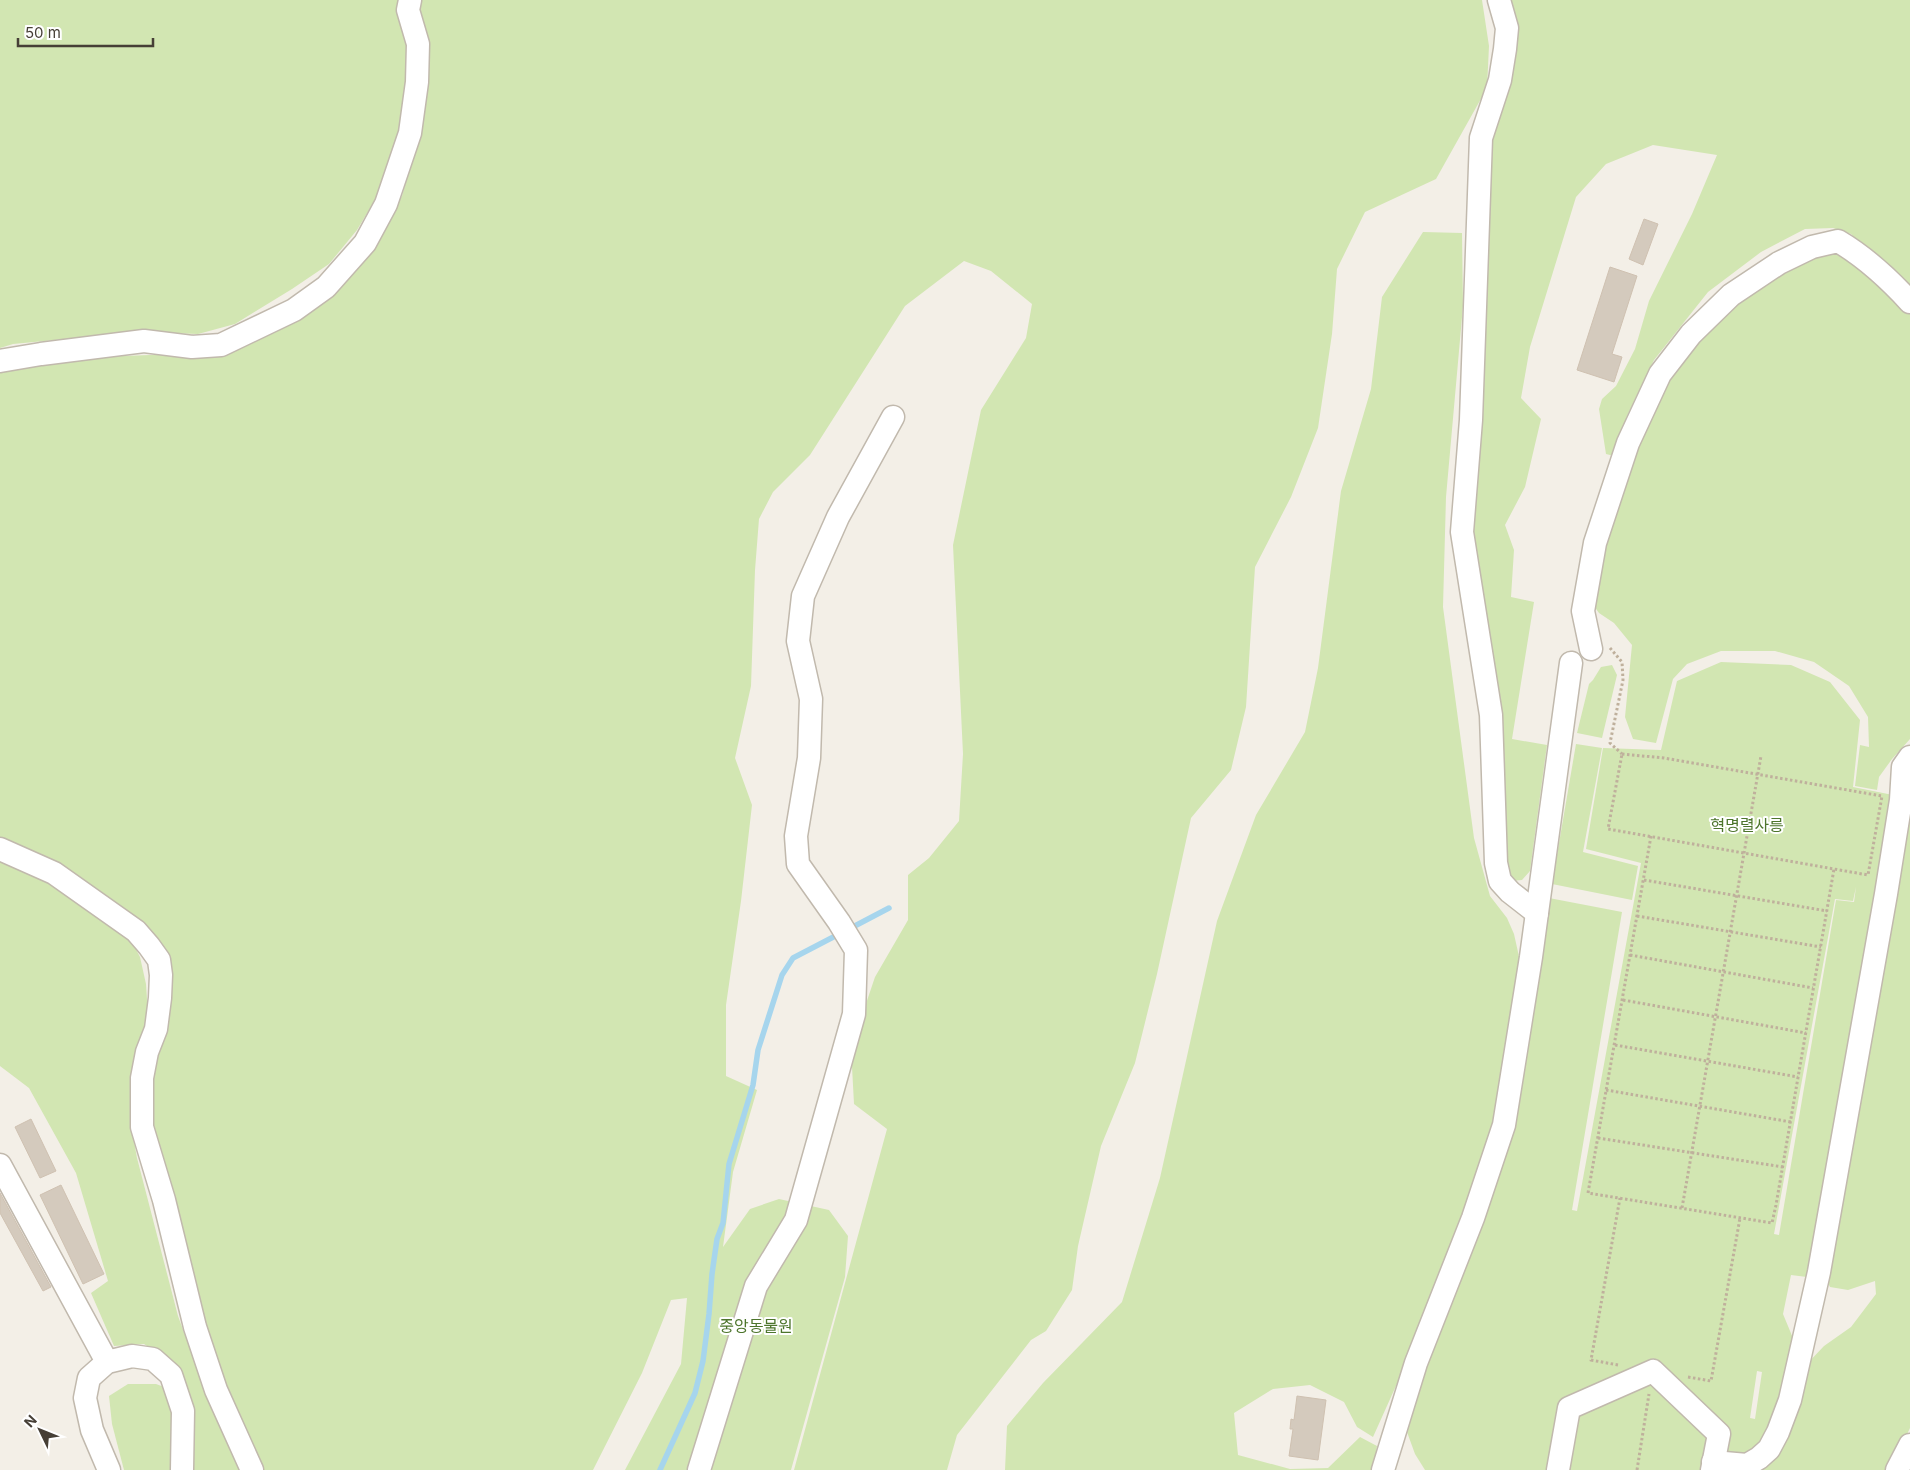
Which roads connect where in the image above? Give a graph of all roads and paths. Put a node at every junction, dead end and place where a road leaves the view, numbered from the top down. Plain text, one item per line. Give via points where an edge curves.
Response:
1 (410, 0) edge
2 (1499, 0) edge
3 (1910, 302) edge
4 (0, 362) edge
5 (893, 417) dead end
6 (1591, 649) joint
7 (1571, 663) dead end
8 (1622, 754) junction
9 (1761, 756) dead end
10 (1910, 757) edge
11 (1758, 774) junction
12 (1651, 836) junction
13 (0, 850) edge
14 (1743, 853) junction
15 (1834, 869) junction
16 (1644, 880) junction
17 (1736, 896) junction
18 (1827, 911) junction
19 (1537, 913) junction
20 (1638, 916) junction
21 (1730, 932) junction
22 (1820, 947) junction
23 (1630, 955) junction
24 (1723, 972) junction
25 (1813, 988) junction
26 (1623, 1000) junction
27 (1715, 1017) junction
28 (1806, 1034) junction
29 (1615, 1045) junction
30 (1707, 1062) junction
31 (1798, 1077) junction
32 (1606, 1090) junction
33 (1700, 1106) junction
34 (1790, 1122) junction
35 (1598, 1138) junction
36 (1692, 1153) junction
37 (0, 1165) edge
38 (1783, 1167) junction
39 (1620, 1198) junction
40 (1682, 1208) junction
41 (1740, 1218) junction
42 (1600, 1309) dead end
43 (1720, 1330) dead end
44 (107, 1362) junction
45 (1645, 1421) dead end
46 (1910, 1445) edge
47 (1713, 1466) edge
48 (109, 1470) edge
49 (182, 1470) edge
50 (252, 1470) edge
51 (699, 1470) edge
52 (1383, 1470) edge
53 (1558, 1470) edge
54 (1637, 1470) edge
55 (1898, 1470) edge

1 - 4 street via 408,10 418,44 410,133 386,204 365,243 326,287 294,310 221,344 192,347 144,341
2 - 19 street via 1507,28 1500,80 1481,138 1471,420 1462,532 1491,715 1496,863 1500,881
3 - 6 street via 1894,285 1838,241 1812,247 1779,263 1731,295 1691,334 1660,374 1628,443 1595,543 1583,611
5 - 51 street via 838,518 803,596 798,641 811,699 809,758 796,836 798,864 856,950 854,1014 796,1220 756,1286
6 - 8 path via 1611,648 1622,662 1623,680 1610,742
7 - 19 street
8 - 11 path
8 - 12 path via 1608,828
9 - 11 path
10 - 47 street via 1903,766 1886,894 1819,1272 1790,1400 1769,1449 1759,1458 1746,1465
11 - 14 path
11 - 15 path via 1882,796 1868,875
12 - 14 path
12 - 16 path
13 - 50 street via 54,873 136,931 159,960 162,975 156,1029 142,1078 142,1127 164,1200 195,1327 216,1390
14 - 15 path
14 - 17 path
15 - 18 path
16 - 17 path
16 - 20 path
17 - 18 path
17 - 21 path
18 - 22 path
19 - 52 street via 1504,1125 1473,1218 1416,1363
20 - 21 path
20 - 23 path
21 - 22 path
21 - 24 path
22 - 25 path
23 - 24 path
23 - 26 path
24 - 25 path
24 - 27 path
25 - 28 path
26 - 27 path
26 - 29 path
27 - 28 path
27 - 30 path
28 - 31 path
29 - 30 path
29 - 32 path
30 - 31 path
30 - 33 path
31 - 34 path
32 - 33 path
32 - 35 path
33 - 34 path
33 - 36 path
34 - 38 path
35 - 36 path
35 - 39 path via 1588,1193
36 - 38 path
36 - 40 path
37 - 44 street
38 - 41 path via 1772,1223
39 - 40 path
39 - 42 path
40 - 41 path
41 - 43 path
44 - 48 street via 89,1378 84,1398 92,1430
44 - 49 street via 132,1356 153,1359 171,1375 183,1411
45 - 54 path
46 - 55 street
47 - 53 street via 1719,1434 1653,1371 1569,1408

